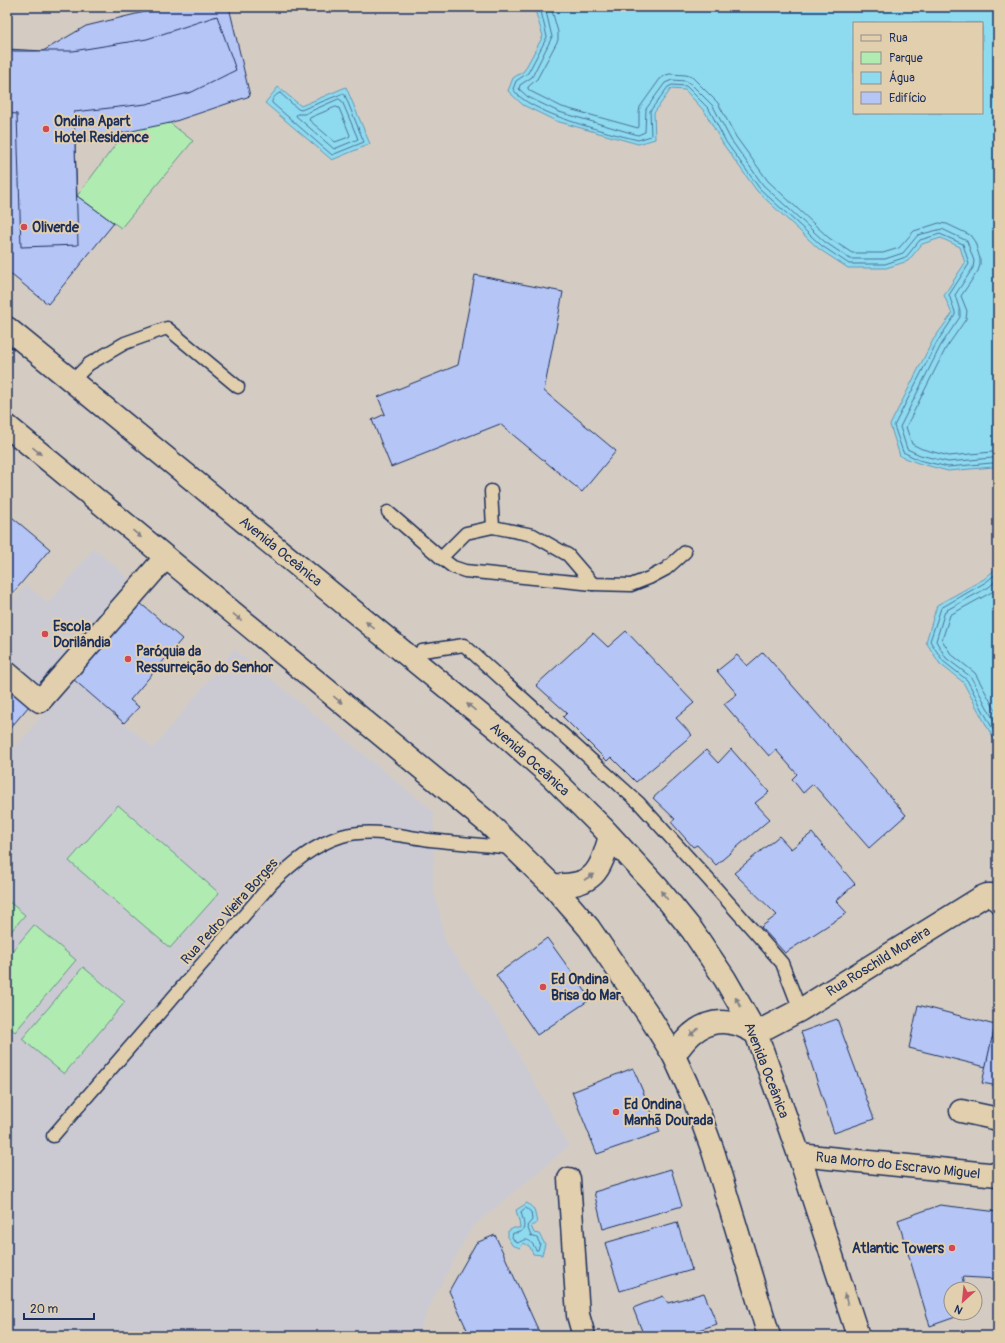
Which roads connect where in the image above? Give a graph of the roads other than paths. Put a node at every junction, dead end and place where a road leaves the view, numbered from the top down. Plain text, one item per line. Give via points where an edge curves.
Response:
1 (7, 328) edge
2 (72, 381) junction
3 (238, 387) dead end
4 (7, 426) edge
5 (491, 491) dead end
6 (388, 512) dead end
7 (493, 527) junction
8 (685, 552) dead end
9 (165, 558) junction
10 (441, 558) junction
11 (593, 584) junction
12 (411, 658) junction
13 (7, 673) edge
14 (610, 836) junction
15 (516, 848) junction
16 (552, 885) junction
17 (998, 901) edge
18 (800, 1010) junction
19 (756, 1033) junction
20 (674, 1056) junction
21 (961, 1111) dead end
22 (998, 1119) edge
23 (53, 1136) dead end
24 (799, 1155) junction
25 (998, 1175) edge
26 (568, 1179) dead end
27 (584, 1336) edge
28 (769, 1336) edge
29 (858, 1336) edge

1 - 2 main road, Avenida Oceânica
2 - 3 lane via 89,364 125,343 167,328
12 -> 2 main road, Avenida Oceânica
4 -> 9 main road
5 - 7 lane
6 - 10 lane
7 - 10 lane via 466,534
7 - 11 lane via 533,535 568,555
8 - 11 lane via 666,569 632,585
9 - 13 main road via 40,701
9 -> 15 main road
10 - 11 lane via 453,567 466,571
14 -> 12 main road, Avenida Oceânica via 552,777
12 - 18 lane via 422,651 464,645 476,655 639,803 782,963
16 -> 14 main road via 569,886 583,882 595,874 604,859
19 -> 14 main road, Avenida Oceânica via 725,979 692,930
15 - 16 main road
15 - 23 lane, Rua Pedro Vieira Borges via 369,832 342,836 317,846 293,862 272,883
16 - 20 main road via 589,928
17 - 18 main road, Rua Roschild Moreira via 992,895 982,897
18 - 19 main road, Rua Roschild Moreira
19 -> 20 main road via 736,1024 718,1022 699,1028 684,1041
19 - 24 main road, Avenida Oceânica
20 - 28 main road via 713,1151
21 - 22 main road
24 - 25 main road, Rua Morro do Escravo Miguel
29 -> 24 main road, Avenida Oceânica
26 - 27 main road via 578,1315

